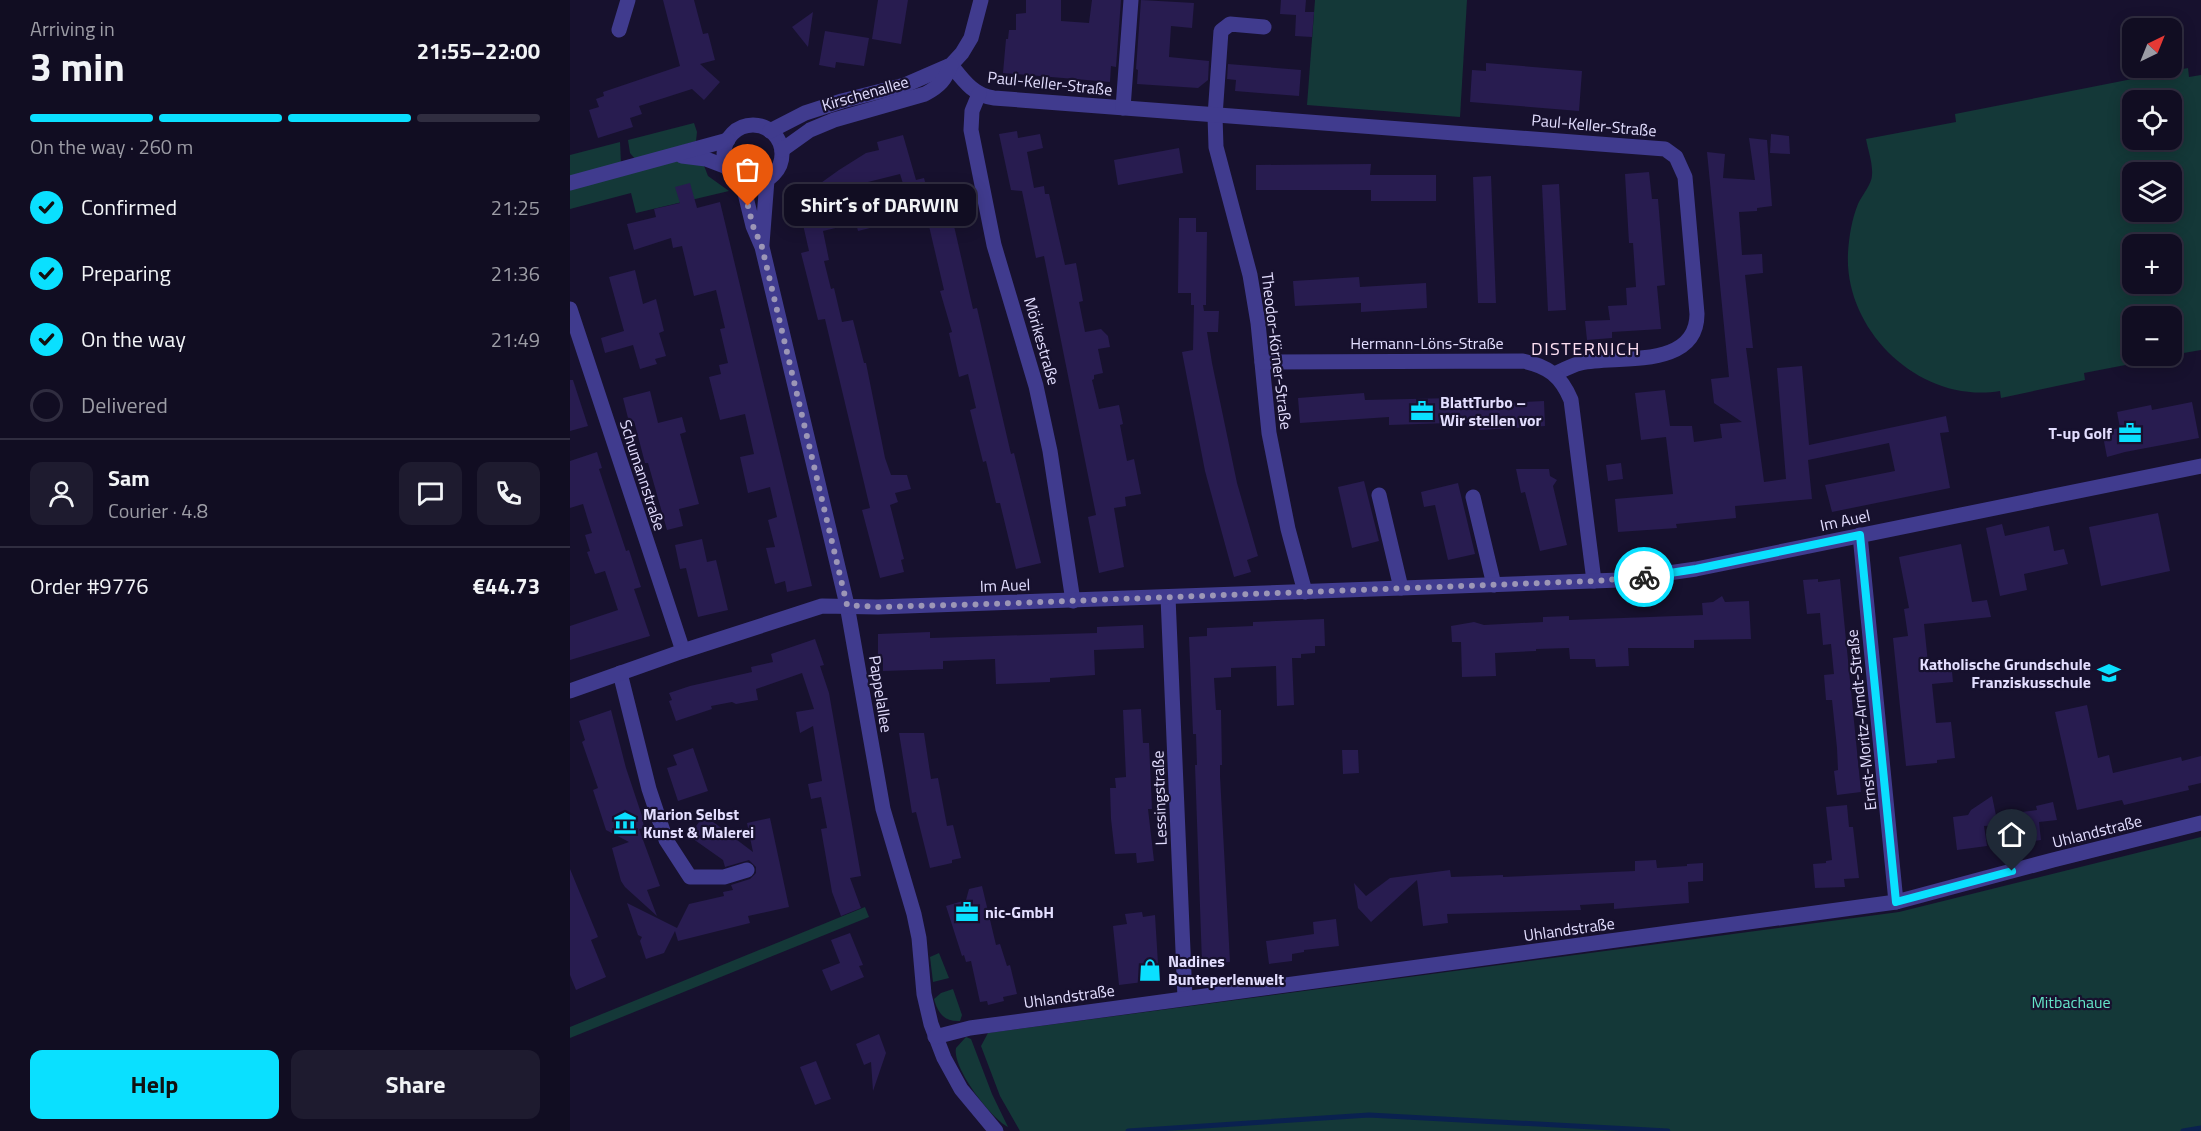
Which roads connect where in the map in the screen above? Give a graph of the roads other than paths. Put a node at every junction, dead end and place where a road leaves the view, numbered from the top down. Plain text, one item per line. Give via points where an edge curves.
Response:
1 (628, 0) edge
2 (981, 0) edge
3 (1131, 0) edge
4 (1264, 27) dead end
5 (619, 30) dead end
6 (951, 65) junction
7 (979, 94) junction
8 (1123, 108) junction
9 (1215, 116) junction
10 (770, 131) junction
11 (728, 140) junction
12 (782, 150) junction
13 (670, 156) junction
14 (727, 167) junction
15 (740, 180) junction
16 (767, 180) junction
17 (570, 183) edge
18 (762, 247) junction
19 (570, 309) edge
20 (1262, 362) junction
21 (1555, 374) junction
22 (2201, 466) edge
23 (1379, 495) dead end
24 (1473, 497) dead end
25 (1860, 535) junction
26 (1594, 581) junction
27 (1494, 585) junction
28 (1401, 588) junction
29 (1305, 592) junction
30 (1168, 597) junction
31 (1073, 601) junction
32 (847, 605) junction
33 (682, 651) junction
34 (620, 673) junction
35 (570, 691) edge
36 (2201, 823) edge
37 (747, 870) dead end
38 (1896, 902) junction
39 (1185, 998) junction
40 (935, 1037) junction
41 (996, 1131) edge

1 - 5 street
2 - 6 street, Kirschenallee via 970,38
3 - 8 street, Paul-Keller-Straße
4 - 9 street via 1230,24 1221,31
6 - 7 street, Paul-Keller-Straße
6 - 10 street, Kirschenallee via 916,81 805,113
6 - 12 street, Kirschenallee via 939,87 834,120 810,130
7 - 8 street, Paul-Keller-Straße
7 - 31 street, Mörikestraße via 972,111 971,130 994,244 1041,407
8 - 9 street, Paul-Keller-Straße
9 - 20 street, Theodor-Körner-Straße via 1215,147 1250,275
9 - 21 street, Paul-Keller-Straße via 1647,147 1670,153 1685,177 1697,314 1693,332 1669,354 1580,363
10 - 11 street via 745,126
10 - 12 street
11 - 13 street
11 - 14 street via 724,154
12 - 16 street via 779,167
13 - 14 street via 697,157
13 - 17 street
14 - 15 street
15 - 16 street
15 - 18 street, Pappelallee
16 - 18 street, Pappelallee
18 - 32 street, Pappelallee
19 - 33 street, Schumannstraße
20 - 21 street, Hermann-Löns-Straße via 1523,361 1539,364
20 - 29 street, Theodor-Körner-Straße via 1269,433
21 - 26 street via 1567,390 1574,412
22 - 25 street, Im Auel
23 - 28 street
24 - 27 street
25 - 26 street, Im Auel via 1696,569
25 - 38 street, Ernst-Moritz-Arndt-Straße
26 - 27 street, Im Auel
27 - 28 street, Im Auel
28 - 29 street, Im Auel
29 - 30 street, Im Auel
30 - 31 street, Im Auel
30 - 39 street, Lessingstraße
31 - 32 street, Im Auel
32 - 33 street, Im Auel via 822,606
32 - 40 street, Pappelallee via 883,808 914,914 924,994
33 - 34 street, Im Auel
34 - 35 street, Im Auel
34 - 37 street via 666,840 690,877 724,878
36 - 38 street, Uhlandstraße
38 - 39 street, Uhlandstraße
39 - 40 street, Uhlandstraße via 970,1028
40 - 41 street, Pappelallee via 961,1089

